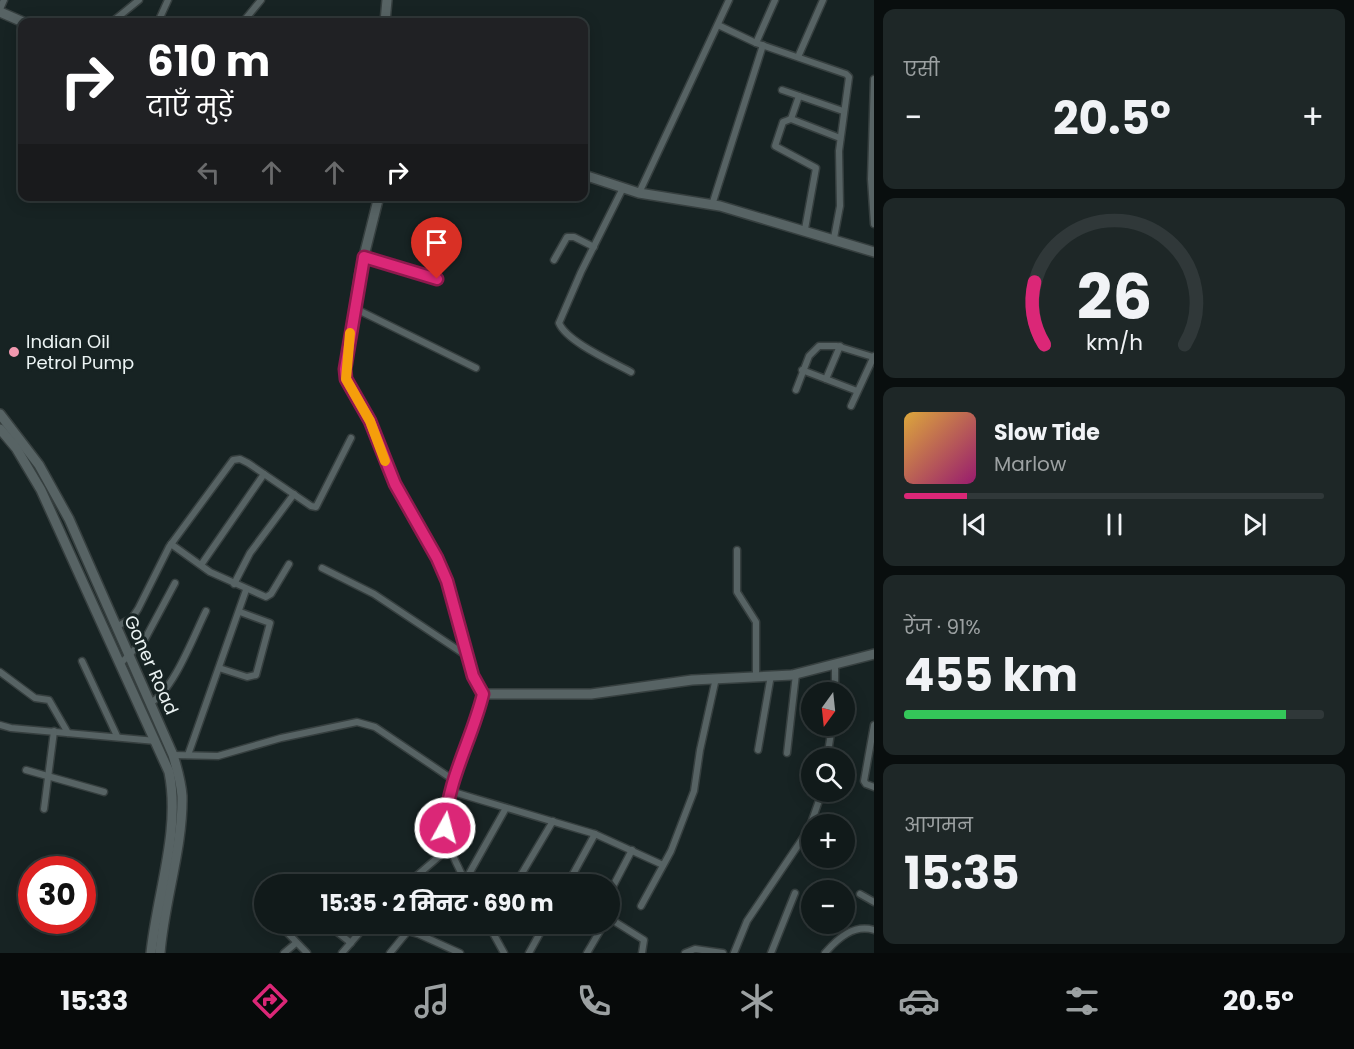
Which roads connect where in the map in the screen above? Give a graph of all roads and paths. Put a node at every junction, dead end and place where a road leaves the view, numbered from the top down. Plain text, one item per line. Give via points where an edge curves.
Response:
1 (4, 0) edge
2 (139, 0) edge
3 (168, 0) edge
4 (261, 0) edge
5 (387, 0) edge
6 (729, 0) edge
7 (775, 0) edge
8 (823, 0) edge
9 (0, 10) edge
10 (117, 18) edge
11 (160, 18) edge
12 (246, 18) edge
13 (385, 18) edge
14 (18, 19) edge
15 (718, 26) junction
16 (760, 44) junction
17 (798, 57) junction
18 (874, 80) edge
19 (782, 90) dead end
20 (799, 96) junction
21 (843, 111) junction
22 (791, 119) junction
23 (840, 138) junction
24 (588, 176) edge
25 (623, 188) junction
26 (639, 193) junction
27 (378, 201) edge
28 (712, 205) junction
29 (874, 224) edge
30 (805, 230) junction
31 (834, 238) junction
32 (594, 247) junction
33 (874, 252) edge
34 (364, 257) junction
35 (554, 260) dead end
36 (437, 279) dead end
37 (354, 308) junction
38 (840, 346) junction
39 (873, 356) edge
40 (476, 368) dead end
41 (802, 370) junction
42 (631, 372) dead end
43 (826, 379) junction
44 (796, 390) dead end
45 (857, 391) junction
46 (851, 406) dead end
47 (0, 414) edge
48 (0, 429) edge
49 (351, 438) dead end
50 (264, 474) junction
51 (294, 494) junction
52 (69, 519) junction
53 (57, 525) junction
54 (171, 544) junction
55 (737, 550) dead end
56 (289, 564) dead end
57 (201, 565) junction
58 (322, 568) dead end
59 (176, 583) dead end
60 (234, 584) junction
61 (246, 590) junction
62 (206, 611) dead end
63 (240, 612) junction
64 (116, 627) junction
65 (874, 654) edge
66 (467, 656) junction
67 (125, 660) junction
68 (82, 661) dead end
69 (835, 664) junction
70 (219, 668) junction
71 (0, 672) edge
72 (796, 674) junction
73 (771, 675) junction
74 (756, 676) junction
75 (716, 678) junction
76 (835, 682) edge
77 (483, 694) junction
78 (150, 703) junction
79 (0, 725) edge
80 (874, 725) edge
81 (54, 731) junction
82 (68, 733) junction
83 (117, 736) junction
84 (161, 740) junction
85 (758, 750) dead end
86 (872, 751) edge
87 (787, 753) dead end
88 (168, 755) junction
89 (188, 755) junction
90 (26, 770) dead end
91 (49, 777) junction
92 (452, 779) junction
93 (874, 787) edge
94 (450, 791) junction
95 (104, 792) dead end
96 (818, 802) edge
97 (506, 808) junction
98 (44, 809) dead end
99 (553, 821) junction
100 (596, 834) junction
101 (450, 847) junction
102 (632, 850) junction
103 (663, 865) junction
104 (419, 874) edge
105 (462, 874) edge
106 (471, 874) edge
107 (522, 874) edge
108 (573, 874) edge
109 (619, 874) edge
110 (795, 893) dead end
111 (860, 894) dead end
112 (874, 902) edge
113 (641, 906) dead end
114 (620, 924) edge
115 (874, 930) edge
116 (288, 934) edge
117 (340, 934) edge
118 (358, 934) edge
119 (406, 934) edge
120 (414, 934) edge
121 (494, 934) edge
122 (539, 934) edge
123 (598, 934) edge
124 (296, 943) junction
125 (351, 943) junction
126 (450, 951) edge
127 (345, 952) edge
128 (151, 953) edge
129 (160, 953) edge
130 (284, 953) edge
131 (307, 953) edge
132 (390, 953) edge
133 (460, 953) edge
134 (504, 953) edge
135 (529, 953) edge
136 (587, 953) edge
137 (642, 953) edge
138 (685, 953) edge
139 (723, 953) edge
140 (734, 953) edge
141 (771, 953) edge
142 (825, 953) edge

1 - 9 street
2 - 10 street
3 - 11 street
4 - 12 street
5 - 13 street
6 - 15 street
7 - 16 street
8 - 17 street
9 - 14 street
15 - 16 street
15 - 26 street
16 - 17 street
16 - 28 street
17 - 21 street via 846,74 849,83
18 - 29 street
19 - 20 street
20 - 21 street
20 - 22 street
21 - 23 street
22 - 23 street
22 - 30 street via 783,122 775,146 816,168
23 - 31 street via 840,206
24 - 25 street
25 - 26 street
25 - 32 street
26 - 28 street
27 - 34 street
28 - 30 street
30 - 31 street
31 - 33 street
32 - 35 street via 567,237
32 - 42 street via 560,322 564,330 590,349
34 - 36 street
34 - 37 street
37 - 40 street
37 - 66 street via 346,379 370,421 395,484 437,558
38 - 39 street
38 - 41 street via 819,346 808,356
38 - 43 street
39 - 45 street
41 - 43 street
41 - 44 street
43 - 45 street
45 - 46 street
47 - 52 street, Goner Road via 39,465
48 - 53 street, Goner Road via 41,490
49 - 51 street via 319,505 312,506
50 - 51 street
50 - 54 street via 240,459 233,460
50 - 57 street
51 - 60 street via 250,553
52 - 53 street
52 - 64 street, Goner Road
53 - 67 street, Goner Road
54 - 57 street
54 - 64 street via 138,609 132,618
55 - 74 street via 737,592 756,622
56 - 61 street via 271,594 266,597
57 - 60 street
58 - 66 street via 382,599
59 - 67 street via 145,639
60 - 61 street
61 - 63 street
62 - 78 street via 167,688 158,700
63 - 70 street
63 - 70 street via 270,623 256,675 247,677
64 - 67 street, Goner Road
65 - 69 street
66 - 77 street
67 - 78 street, Goner Road
67 - 84 street, Goner Road
68 - 83 street
69 - 72 street
69 - 76 street
70 - 89 street
71 - 82 street via 35,698 49,700
72 - 73 street
72 - 87 street
73 - 74 street
73 - 85 street
74 - 75 street
75 - 77 street via 610,693
75 - 103 street via 694,791
77 - 92 street
78 - 84 street, Goner Road
79 - 81 street
80 - 86 street
81 - 82 street
81 - 91 street
82 - 83 street
83 - 84 street
84 - 88 street, Goner Road
86 - 93 street via 864,781
88 - 89 street
88 - 128 street, Goner Road via 174,818
88 - 129 street, Goner Road via 182,793 181,818
89 - 92 street via 226,754 357,722 375,727
90 - 91 street
91 - 95 street
91 - 98 street
92 - 94 street
94 - 97 street
94 - 101 street via 445,828
96 - 140 street via 809,829 747,921
97 - 99 street
97 - 106 street
99 - 100 street
99 - 107 street
100 - 102 street
100 - 108 street
101 - 104 street
101 - 105 street
102 - 103 street
102 - 109 street
103 - 113 street
110 - 141 street
111 - 112 street
114 - 137 street via 644,940
115 - 142 street via 864,927 850,931
116 - 124 street
117 - 125 street
118 - 125 street
119 - 132 street
120 - 126 street
121 - 134 street
122 - 135 street
123 - 136 street
124 - 130 street
124 - 131 street
125 - 127 street
126 - 133 street
138 - 139 street via 695,949

